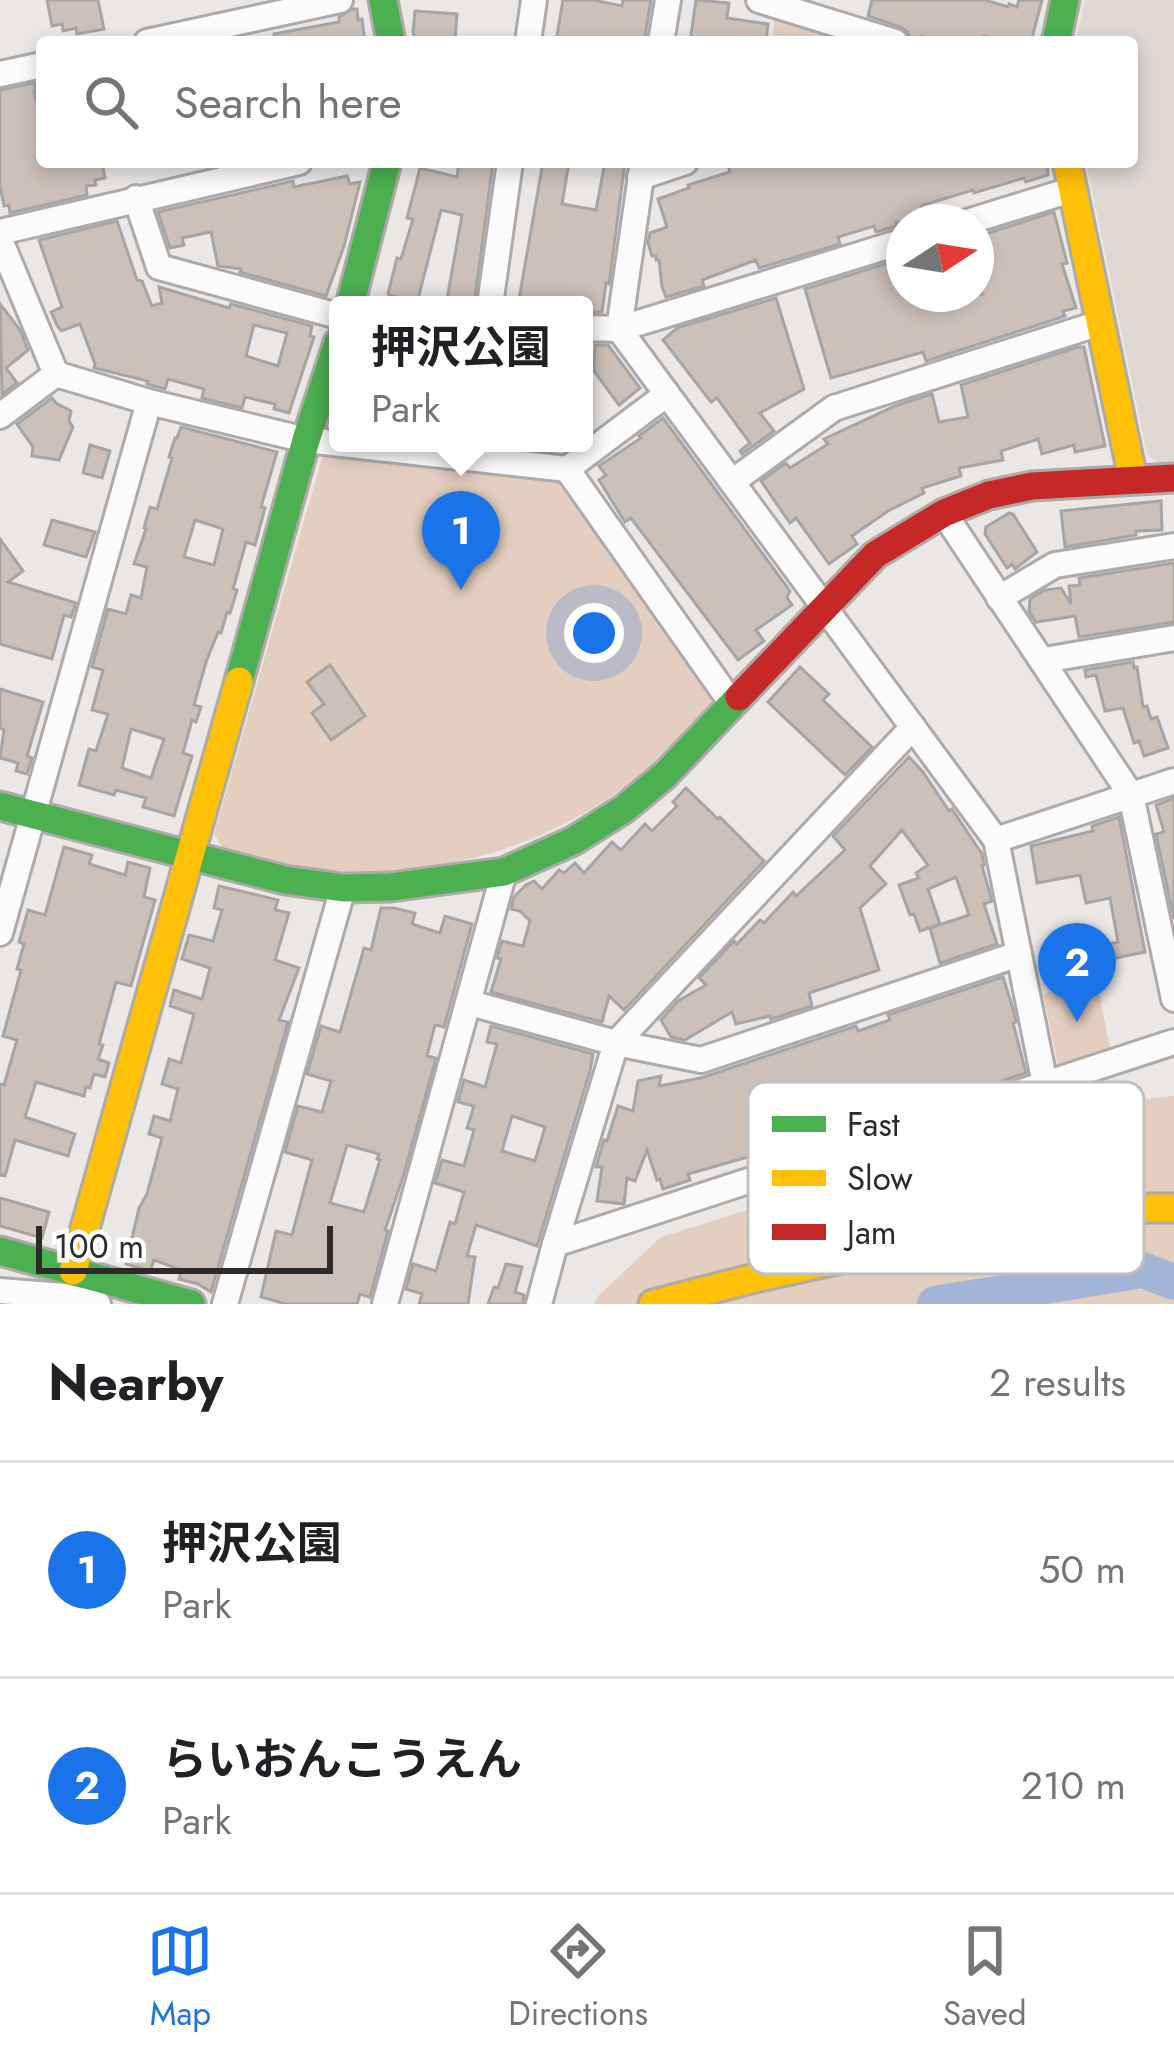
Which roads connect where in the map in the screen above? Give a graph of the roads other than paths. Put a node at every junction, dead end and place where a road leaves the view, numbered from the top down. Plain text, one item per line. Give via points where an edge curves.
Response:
1 (340, 0) edge
2 (382, 0) edge
3 (534, 0) edge
4 (668, 0) edge
5 (758, 0) edge
6 (1065, 0) edge
7 (175, 36) edge
8 (391, 36) edge
9 (529, 36) edge
10 (662, 36) edge
11 (875, 36) edge
12 (1057, 36) edge
13 (36, 66) edge
14 (0, 74) edge
15 (272, 168) edge
16 (386, 168) edge
17 (510, 168) edge
18 (641, 170) edge
19 (1069, 176) edge
20 (136, 198) junction
21 (994, 210) edge
22 (0, 236) edge
23 (886, 247) edge
24 (352, 296) edge
25 (491, 296) edge
26 (329, 314) edge
27 (1100, 323) junction
28 (593, 328) edge
29 (619, 329) junction
30 (329, 370) edge
31 (56, 374) junction
32 (667, 394) junction
33 (149, 402) junction
34 (0, 416) edge
35 (306, 440) junction
36 (329, 443) edge
37 (593, 450) edge
38 (414, 452) edge
39 (590, 452) edge
40 (567, 469) junction
41 (1174, 478) edge
42 (1133, 479) junction
43 (732, 482) junction
44 (944, 512) junction
45 (1174, 546) edge
46 (999, 598) junction
47 (825, 608) junction
48 (1174, 638) edge
49 (1044, 660) junction
50 (733, 705) junction
51 (913, 727) junction
52 (1174, 782) edge
53 (1131, 795) junction
54 (0, 806) edge
55 (33, 814) junction
56 (996, 840) junction
57 (189, 857) junction
58 (504, 872) junction
59 (343, 888) junction
60 (0, 933) edge
61 (1019, 954) junction
62 (1174, 999) edge
63 (470, 1003) junction
64 (1174, 1042) edge
65 (616, 1043) junction
66 (1045, 1082) edge
67 (1051, 1082) edge
68 (748, 1181) edge
69 (1174, 1208) edge
70 (1144, 1209) edge
71 (555, 1244) junction
72 (0, 1251) edge
73 (74, 1271) junction
74 (772, 1274) edge
75 (0, 1291) edge
76 (131, 1297) edge
77 (98, 1304) edge
78 (191, 1304) edge
79 (225, 1304) edge
80 (386, 1304) edge
81 (539, 1304) edge
82 (653, 1304) edge

1 - 7 street
2 - 8 street
3 - 9 street
4 - 10 street
5 - 11 street
6 - 12 street
13 - 14 street
15 - 20 street
16 - 24 street
17 - 25 street
18 - 29 street
19 - 21 street
19 - 27 street
20 - 22 street
20 - 26 street via 159,267
22 - 31 street
23 - 29 street
27 - 42 street
27 - 43 street via 834,408
28 - 29 street
29 - 32 street
30 - 35 street
31 - 33 street
31 - 34 street
32 - 37 street
32 - 43 street
33 - 35 street
33 - 55 street
35 - 36 street
35 - 57 street
38 - 40 street
39 - 40 street
40 - 50 street
41 - 42 street
42 - 44 street via 1024,487
43 - 47 street
44 - 46 street
44 - 47 street via 874,555
45 - 46 street via 1055,566
46 - 49 street
47 - 50 street
47 - 51 street
48 - 49 street
49 - 53 street
50 - 58 street via 624,809
51 - 56 street
51 - 65 street
52 - 53 street
53 - 56 street
53 - 62 street
54 - 55 street
55 - 57 street
55 - 60 street
56 - 61 street
57 - 59 street
57 - 73 street
58 - 59 street
58 - 63 street
59 - 79 street
61 - 65 street via 701,1060
61 - 66 street
63 - 65 street
63 - 80 street
64 - 67 street
65 - 71 street
68 - 71 street
69 - 70 street
71 - 81 street
72 - 73 street
73 - 76 street
74 - 82 street
75 - 77 street
76 - 78 street

